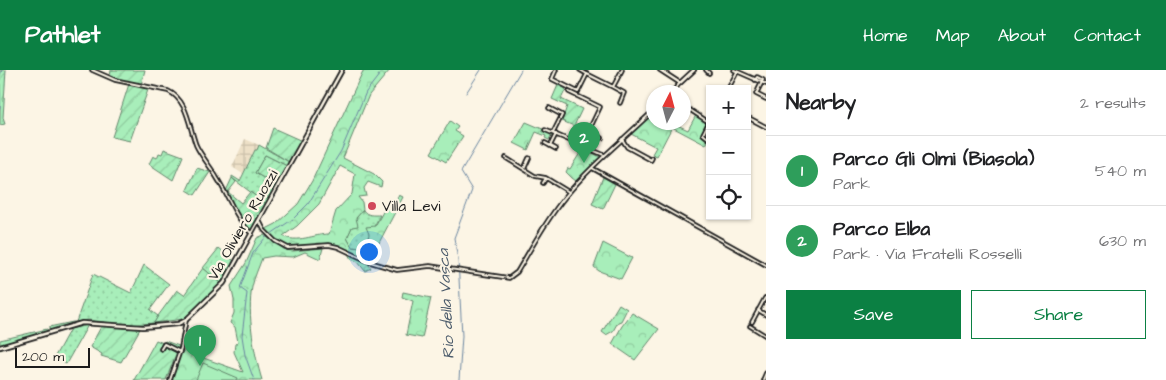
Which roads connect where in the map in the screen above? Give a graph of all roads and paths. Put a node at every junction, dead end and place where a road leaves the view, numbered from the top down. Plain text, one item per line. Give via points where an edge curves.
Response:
1 (92, 70) edge
2 (342, 70) edge
3 (556, 70) edge
4 (580, 70) edge
5 (622, 70) edge
6 (660, 70) edge
7 (694, 70) edge
8 (706, 70) edge
9 (736, 71) edge
10 (709, 73) dead end
11 (587, 74) junction
12 (762, 83) junction
13 (680, 84) joint
14 (766, 84) edge
15 (730, 85) edge
16 (613, 87) junction
17 (569, 92) dead end
18 (766, 99) edge
19 (620, 103) dead end
20 (549, 108) dead end
21 (691, 111) edge
22 (646, 117) edge
23 (751, 119) edge
24 (706, 121) edge
25 (766, 126) edge
26 (545, 130) dead end
27 (588, 130) junction
28 (555, 133) junction
29 (602, 138) dead end
30 (622, 139) junction
31 (545, 143) dead end
32 (582, 145) junction
33 (550, 146) junction
34 (556, 149) dead end
35 (604, 155) junction
36 (506, 158) dead end
37 (529, 158) dead end
38 (652, 158) dead end
39 (592, 168) junction
40 (524, 169) junction
41 (546, 178) junction
42 (543, 183) dead end
43 (570, 192) junction
44 (259, 220) junction
45 (255, 227) junction
46 (264, 230) junction
47 (252, 234) junction
48 (766, 266) edge
49 (766, 298) edge
50 (758, 310) junction
51 (766, 315) edge
52 (186, 320) junction
53 (752, 322) dead end
54 (750, 326) dead end
55 (766, 336) edge
56 (0, 346) edge
57 (161, 349) dead end
58 (180, 352) junction
59 (766, 375) edge
60 (170, 380) edge
61 (763, 380) edge

1 - 47 street via 115,80 174,95 189,120 197,147
2 - 44 street, Via Oliviero Ruozzi
3 - 11 street via 552,79 578,92
4 - 11 street
5 - 16 street
6 - 13 street
7 - 13 street
8 - 10 street
9 - 12 street
9 - 15 street
11 - 16 street
12 - 14 street
12 - 18 street via 756,94
16 - 19 street via 624,93
17 - 27 street via 600,107
20 - 28 street via 562,115
21 - 24 street
22 - 30 street
23 - 25 street
26 - 28 street
27 - 29 street
27 - 32 street
28 - 32 street
28 - 33 street
30 - 35 street
30 - 38 street via 627,147
31 - 33 street
32 - 35 street
33 - 34 street
35 - 39 street
36 - 40 street
37 - 40 street
39 - 43 street
39 - 48 street
40 - 41 street
41 - 42 street
41 - 43 street
43 - 46 street via 514,275 506,278 430,266 397,270 334,246 284,247
44 - 45 street, Via Oliviero Ruozzi
44 - 46 street
45 - 46 street
45 - 47 street, Via Oliviero Ruozzi
47 - 52 street, Via Oliviero Ruozzi via 221,288
49 - 50 street
50 - 51 street
50 - 53 street
52 - 56 street, Via Oliviero Ruozzi via 178,324 143,327 82,323
52 - 58 street
54 - 55 street
57 - 58 street via 164,344
58 - 60 street
59 - 61 street

